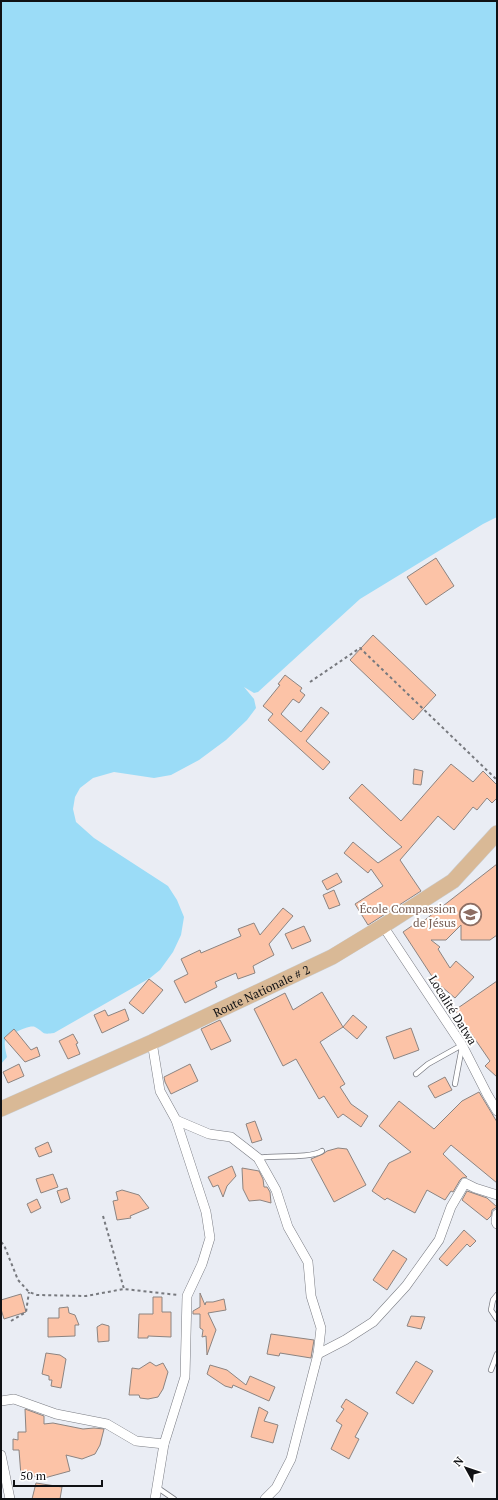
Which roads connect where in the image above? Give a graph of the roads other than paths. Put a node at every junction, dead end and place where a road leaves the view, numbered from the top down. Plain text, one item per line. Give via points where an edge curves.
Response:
1 (497, 833) edge
2 (384, 926) junction
3 (152, 1042) junction
4 (462, 1045) junction
5 (416, 1074) dead end
6 (455, 1084) dead end
7 (1, 1109) edge
8 (497, 1111) edge
9 (176, 1120) junction
10 (322, 1151) dead end
11 (258, 1158) junction
12 (497, 1195) edge
13 (497, 1214) edge
14 (497, 1224) edge
15 (497, 1296) edge
16 (497, 1319) edge
17 (318, 1354) junction
18 (497, 1354) edge
19 (491, 1370) dead end
20 (1, 1401) edge
21 (164, 1444) junction
22 (1, 1455) edge
23 (158, 1488) junction
24 (10, 1499) edge
25 (155, 1499) edge
26 (174, 1499) edge
27 (265, 1499) edge

1 - 2 main road, Route Nationale # 2 via 453,881
2 - 3 main road, Route Nationale # 2 via 332,957
2 - 4 street, Localité Datwa
3 - 7 main road, Route Nationale # 2
3 - 9 street via 160,1091
4 - 5 lane via 428,1064
4 - 6 lane
4 - 8 street, Localité Datwa
9 - 11 street via 209,1134 231,1137
9 - 21 street via 206,1212 210,1238 202,1264 187,1296 185,1377
10 - 11 lane via 316,1154
11 - 17 street via 276,1190 288,1227 308,1262 311,1296 321,1328
12 - 17 street via 465,1183 451,1207 439,1240 406,1286 373,1322
13 - 14 street
15 - 16 lane via 493,1300 491,1310
17 - 27 street via 291,1459 276,1488
18 - 19 lane
20 - 21 street via 14,1400 56,1414 107,1424 136,1441
21 - 23 street
22 - 24 street
23 - 25 street
23 - 26 lane

